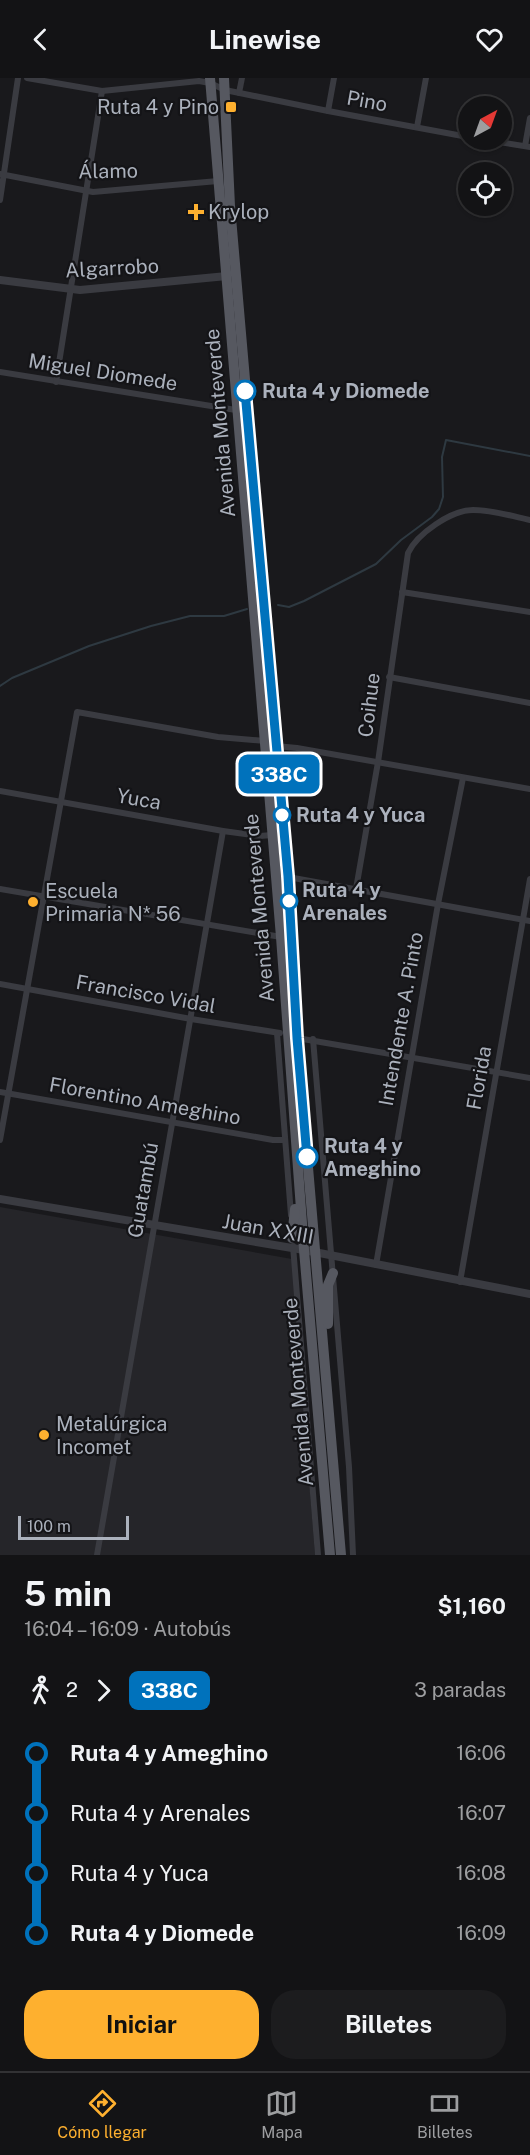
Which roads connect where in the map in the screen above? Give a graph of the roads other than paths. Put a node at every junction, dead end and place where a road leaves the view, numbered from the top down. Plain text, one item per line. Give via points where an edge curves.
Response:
1 (18, 78) edge
2 (27, 78) edge
3 (224, 78) edge
4 (242, 78) edge
5 (334, 78) edge
6 (426, 78) edge
7 (210, 80) edge
8 (225, 90) junction
9 (102, 91) junction
10 (239, 93) junction
11 (328, 111) junction
12 (530, 118) edge
13 (417, 127) junction
14 (458, 134) edge
15 (512, 144) edge
16 (528, 147) edge
17 (2, 174) edge
18 (218, 181) junction
19 (87, 192) junction
20 (0, 200) edge
21 (227, 276) junction
22 (0, 280) edge
23 (71, 290) junction
24 (0, 372) edge
25 (56, 382) junction
26 (236, 410) junction
27 (530, 520) edge
28 (402, 592) junction
29 (530, 612) edge
30 (389, 677) junction
31 (530, 703) edge
32 (265, 741) junction
33 (276, 746) junction
34 (378, 762) junction
35 (463, 778) junction
36 (530, 789) edge
37 (0, 791) edge
38 (61, 802) junction
39 (223, 831) junction
40 (272, 835) junction
41 (288, 876) junction
42 (530, 879) edge
43 (0, 889) edge
44 (356, 889) junction
45 (44, 897) junction
46 (438, 904) junction
47 (526, 920) edge
48 (206, 924) junction
49 (281, 937) junction
50 (0, 984) edge
51 (27, 988) junction
52 (190, 1019) junction
53 (287, 1034) junction
54 (313, 1039) junction
55 (412, 1057) junction
56 (497, 1072) junction
57 (530, 1078) edge
58 (0, 1092) edge
59 (8, 1094) junction
60 (172, 1122) junction
61 (0, 1140) edge
62 (285, 1140) junction
63 (298, 1159) junction
64 (0, 1199) edge
65 (153, 1226) junction
66 (296, 1246) junction
67 (315, 1253) junction
68 (331, 1257) junction
69 (376, 1266) junction
70 (333, 1273) junction
71 (460, 1282) junction
72 (530, 1294) edge
73 (325, 1359) junction
74 (97, 1555) edge
75 (318, 1555) edge
76 (330, 1555) edge
77 (340, 1555) edge
78 (353, 1555) edge

1 - 17 street
2 - 9 street
3 - 8 main road, Avenida Monteverde
4 - 10 street
5 - 11 street
6 - 13 street
7 - 8 street, Pino
7 - 9 street
7 - 18 main road, Avenida Monteverde
8 - 10 street, Pino
8 - 33 main road, Avenida Monteverde via 230,206
9 - 19 street
10 - 11 street, Pino
11 - 13 street, Pino
12 - 16 street
13 - 14 street, Pino
15 - 16 street
17 - 19 street, Álamo
17 - 20 street
18 - 19 street, Álamo
18 - 21 main road, Avenida Monteverde
19 - 23 street
21 - 23 street, Algarrobo
21 - 26 main road, Avenida Monteverde
22 - 23 street, Algarrobo
23 - 25 street
24 - 25 street, Miguel Diomede
25 - 26 street, Miguel Diomede
26 - 32 main road, Avenida Monteverde
27 - 28 street, Coihue via 472,510 458,513 413,542
28 - 29 street
28 - 30 street, Coihue
30 - 31 street
30 - 34 street, Coihue
32 - 38 street via 218,737 77,712
32 - 40 main road, Avenida Monteverde
33 - 34 street
33 - 41 main road, Avenida Monteverde
34 - 35 street
34 - 44 street, Coihue
35 - 36 street
35 - 46 street, Intendente A. Pinto
37 - 38 street, Yuca
38 - 39 street, Yuca
38 - 45 street
39 - 40 street, Yuca
39 - 48 street, Guatambú
40 - 49 main road, Avenida Monteverde
41 - 44 street
41 - 53 main road, Avenida Monteverde
42 - 47 street, Florida
43 - 45 street
44 - 46 street
45 - 48 street
45 - 51 street
46 - 47 street
46 - 55 street, Intendente A. Pinto
47 - 56 street, Florida
48 - 49 street
48 - 52 street, Guatambú
49 - 53 main road, Avenida Monteverde
50 - 51 street, Francisco Vidal
51 - 52 street, Francisco Vidal
51 - 59 street
52 - 53 street, Francisco Vidal
52 - 60 street, Guatambú
53 - 54 street, Francisco Vidal
53 - 62 street
53 - 63 main road, Avenida Monteverde
53 - 67 main road, Avenida Monteverde
54 - 55 street, Francisco Vidal
54 - 68 street
55 - 56 street, Francisco Vidal
55 - 69 street, Intendente A. Pinto
56 - 57 street, Francisco Vidal
56 - 71 street, Florida
58 - 59 street, Florentino Ameghino
59 - 60 street, Florentino Ameghino
59 - 61 street
60 - 62 street, Florentino Ameghino
60 - 65 street, Guatambú
62 - 66 street
63 - 66 main road, Avenida Monteverde
63 - 66 main road via 293,1169
64 - 65 street, Juan XXIII
65 - 66 street, Juan XXIII
65 - 74 street, Guatambú
66 - 67 street, Juan XXIII
66 - 75 street
66 - 76 main road, Avenida Monteverde
67 - 68 street, Juan XXIII
67 - 73 main road, Avenida Monteverde
68 - 69 street, Juan XXIII
68 - 70 street
69 - 71 street, Juan XXIII
70 - 73 main road via 328,1285 329,1345
70 - 78 street
71 - 72 street, Juan XXIII
73 - 77 main road, Avenida Monteverde

